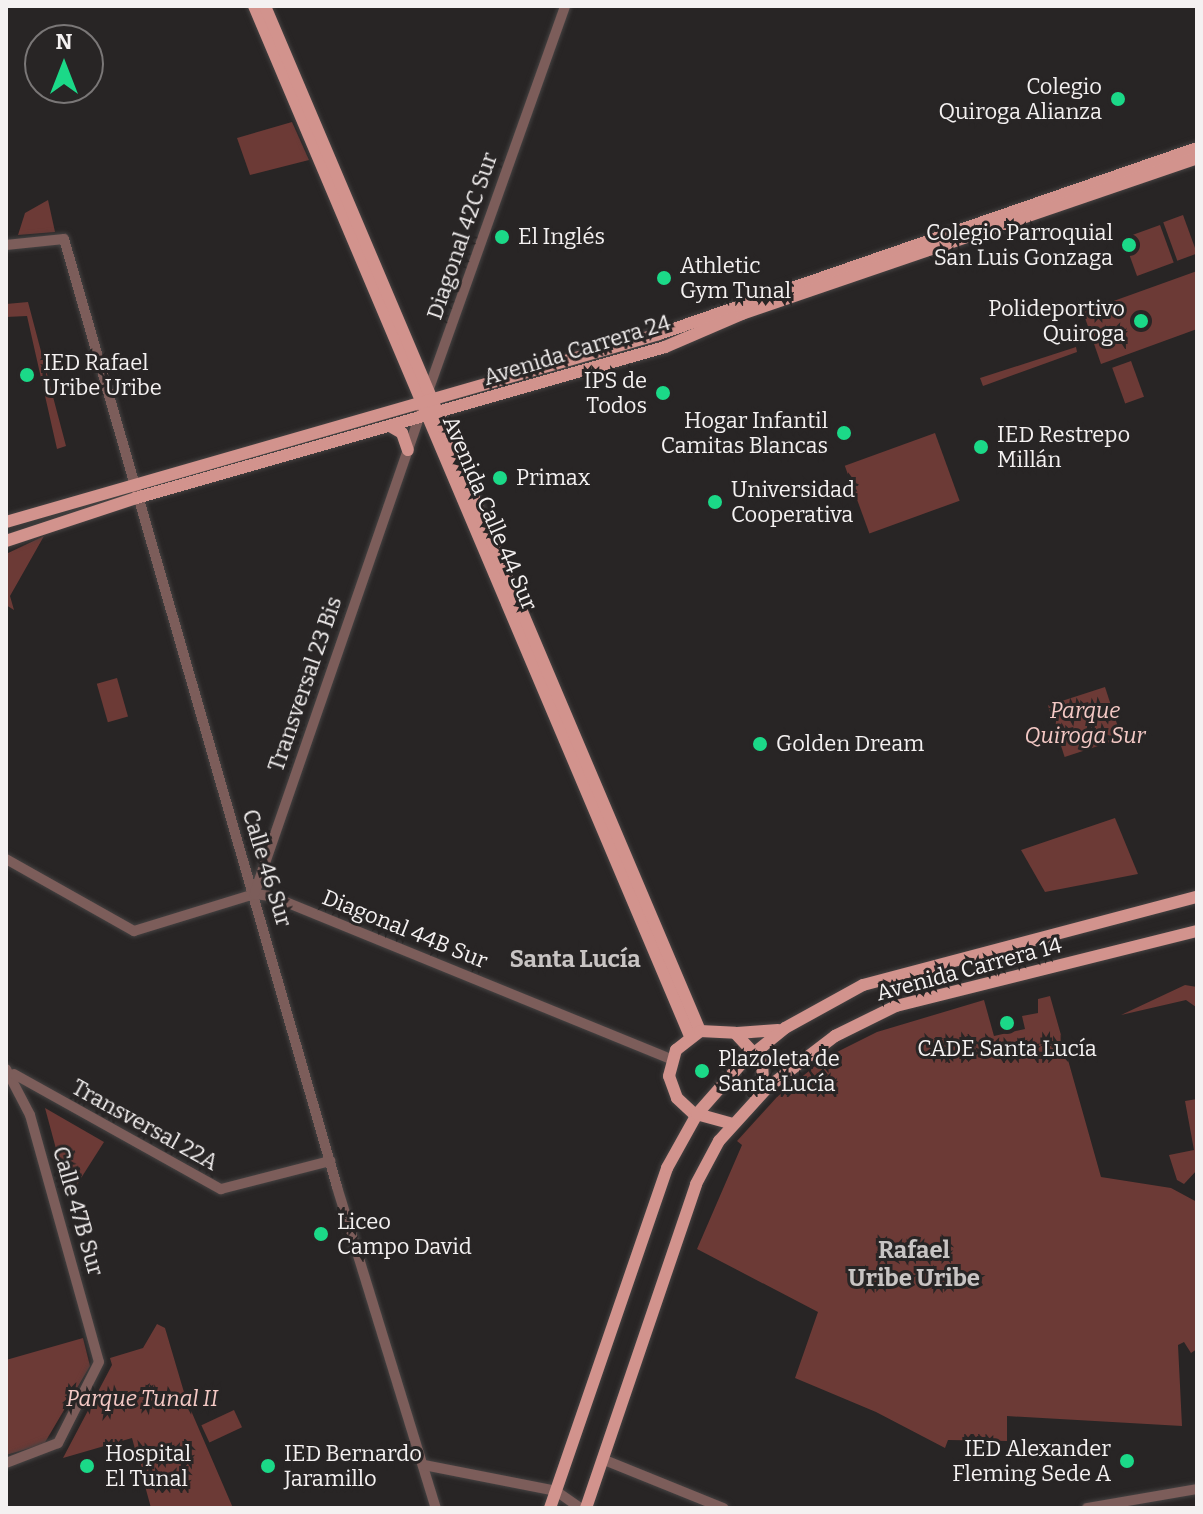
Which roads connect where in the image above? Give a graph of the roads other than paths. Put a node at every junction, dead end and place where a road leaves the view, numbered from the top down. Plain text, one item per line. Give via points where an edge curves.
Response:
1 (254, 6) edge
2 (265, 6) edge
3 (565, 6) edge
4 (1197, 148) edge
5 (1197, 158) edge
6 (6, 245) edge
7 (426, 406) junction
8 (390, 426) junction
9 (408, 450) junction
10 (132, 482) junction
11 (136, 498) junction
12 (6, 522) edge
13 (6, 541) edge
14 (6, 859) edge
15 (254, 894) junction
16 (1197, 897) edge
17 (1197, 931) edge
18 (785, 1028) junction
19 (695, 1033) junction
20 (735, 1033) junction
21 (755, 1051) junction
22 (672, 1060) junction
23 (6, 1069) edge
24 (45, 1091) junction
25 (678, 1100) junction
26 (697, 1114) junction
27 (30, 1115) junction
28 (729, 1124) junction
29 (678, 1145) junction
30 (330, 1161) junction
31 (602, 1459) junction
32 (6, 1463) edge
33 (424, 1465) junction
34 (1197, 1489) edge
35 (556, 1491) junction
36 (436, 1508) edge
37 (550, 1508) edge
38 (583, 1508) edge
39 (723, 1508) edge
40 (1087, 1508) edge

1 - 7 main road, Avenida Calle 44 Sur
2 - 7 main road, Avenida Calle 44 Sur
3 - 7 street, Diagonal 42C Sur
4 - 7 main road, Avenida Carrera 24 via 659,334
5 - 7 main road, Avenida Carrera 24 via 742,314 665,347
6 - 10 street, Calle 46 Sur via 64,239
7 - 8 main road, Avenida Carrera 24
7 - 9 street, Diagonal 42C Sur
7 - 10 main road, Avenida Carrera 24
7 - 19 main road, Avenida Calle 44 Sur
8 - 9 main road via 402,433
8 - 11 main road, Avenida Carrera 24
9 - 15 street, Transversal 23 Bis
10 - 11 street, Calle 46 Sur
10 - 12 main road, Avenida Carrera 24
11 - 13 main road, Avenida Carrera 24
11 - 15 street, Calle 46 Sur
14 - 15 street via 134,931
15 - 22 street, Diagonal 44B Sur via 279,899
15 - 30 street, Calle 46 Sur
16 - 18 main road, Avenida Carrera 14 via 872,982
17 - 28 main road, Avenida Carrera 14 via 881,1012 807,1055
18 - 20 main road
18 - 21 main road, Avenida Carrera 14
19 - 20 main road
19 - 22 main road
20 - 21 main road
21 - 26 main road, Avenida Carrera 14
21 - 28 main road, Avenida Carrera 14 via 763,1082
22 - 25 main road via 670,1084
23 - 24 street, Transversal 22A
23 - 27 street, Calle 47B Sur
24 - 27 street, Transversal 22A via 31,1100
24 - 30 street, Transversal 22A via 226,1189
25 - 26 main road
25 - 29 main road
26 - 28 main road
26 - 29 main road, Avenida Carrera 14
27 - 32 street, Calle 47B Sur via 98,1369 53,1448
28 - 31 main road, Avenida Carrera 14 via 690,1203
29 - 35 main road, Avenida Carrera 14
30 - 33 street, Calle 46 Sur
31 - 38 main road, Avenida Carrera 14
31 - 39 street
33 - 35 street
33 - 36 street, Calle 46 Sur
34 - 40 street
35 - 37 main road, Avenida Carrera 14
35 - 38 street

